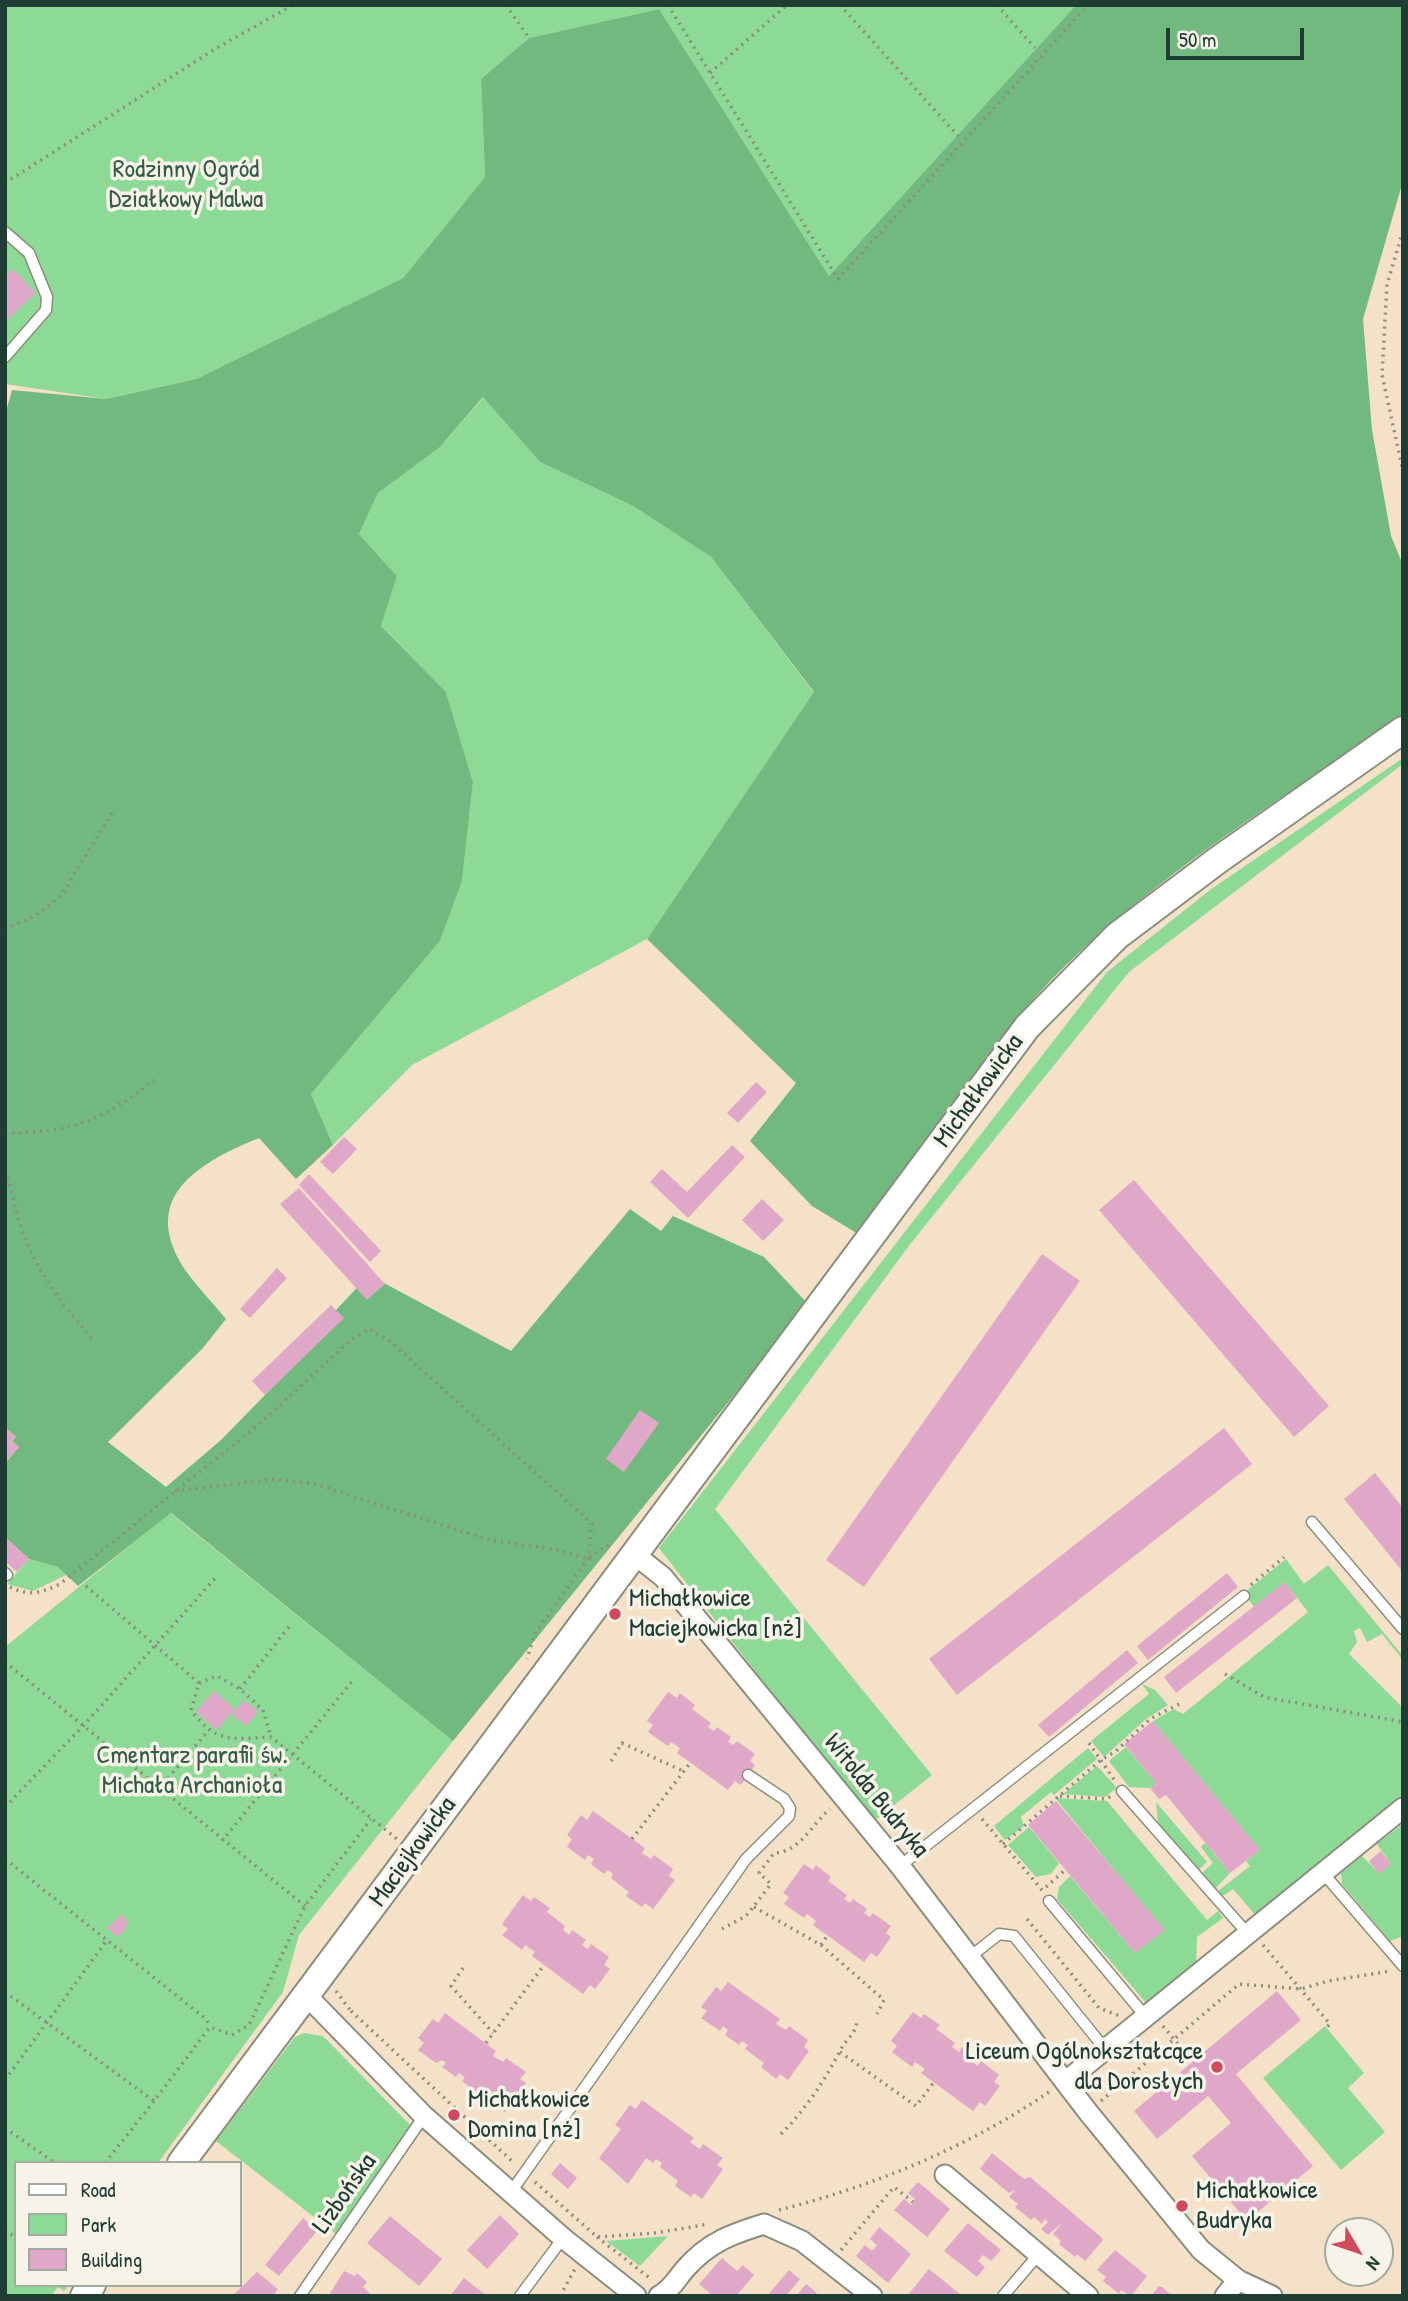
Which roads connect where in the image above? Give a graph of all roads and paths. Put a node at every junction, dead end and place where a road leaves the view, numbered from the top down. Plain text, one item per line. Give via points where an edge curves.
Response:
1 (293, 5) edge
2 (506, 5) edge
3 (668, 5) edge
4 (787, 5) edge
5 (840, 5) edge
6 (997, 5) edge
7 (1088, 5) edge
8 (529, 38) dead end
9 (1035, 48) dead end
10 (710, 73) junction
11 (958, 136) dead end
12 (5, 183) edge
13 (1403, 231) edge
14 (5, 234) edge
15 (5, 357) edge
16 (1403, 471) edge
17 (1403, 730) edge
18 (113, 811) dead end
19 (5, 929) edge
20 (154, 1080) dead end
21 (5, 1133) edge
22 (5, 1171) edge
23 (94, 1340) dead end
24 (173, 1491) junction
25 (1312, 1521) dead end
26 (592, 1524) dead end
27 (630, 1546) junction
28 (1284, 1558) dead end
29 (218, 1575) dead end
30 (6, 1577) edge
31 (86, 1586) dead end
32 (1244, 1596) joint
33 (292, 1623) dead end
34 (1403, 1629) edge
35 (156, 1646) junction
36 (5, 1662) edge
37 (1225, 1674) dead end
38 (354, 1679) dead end
39 (199, 1683) junction
40 (240, 1689) junction
41 (1181, 1703) dead end
42 (1403, 1722) edge
43 (84, 1726) junction
44 (208, 1731) junction
45 (271, 1737) junction
46 (1089, 1743) dead end
47 (292, 1754) junction
48 (1101, 1760) junction
49 (611, 1761) dead end
50 (690, 1763) dead end
51 (684, 1771) junction
52 (748, 1774) dead end
53 (159, 1789) junction
54 (1122, 1791) junction
55 (1058, 1796) junction
56 (5, 1807) edge
57 (1403, 1808) edge
58 (973, 1809) junction
59 (830, 1810) dead end
60 (371, 1819) junction
61 (632, 1839) dead end
62 (222, 1841) junction
63 (401, 1843) dead end
64 (1003, 1844) junction
65 (5, 1859) edge
66 (900, 1866) junction
67 (1065, 1870) dead end
68 (1324, 1874) junction
69 (1043, 1890) junction
70 (1049, 1901) joint
71 (305, 1906) junction
72 (754, 1907) junction
73 (1027, 1919) dead end
74 (722, 1929) dead end
75 (828, 1936) dead end
76 (1253, 1936) junction
77 (107, 1940) junction
78 (821, 1945) junction
79 (970, 1957) junction
80 (544, 1965) dead end
81 (463, 1968) dead end
82 (1399, 1968) edge
83 (1301, 1989) junction
84 (5, 1992) edge
85 (307, 1996) junction
86 (877, 2014) dead end
87 (344, 2016) dead end
88 (1146, 2019) junction
89 (858, 2021) dead end
90 (47, 2022) junction
91 (211, 2027) junction
92 (1326, 2028) dead end
93 (494, 2033) junction
94 (1174, 2039) junction
95 (486, 2043) dead end
96 (1105, 2049) junction
97 (840, 2052) junction
98 (1193, 2062) dead end
99 (5, 2080) edge
100 (934, 2082) dead end
101 (1060, 2085) junction
102 (154, 2101) junction
103 (1096, 2104) dead end
104 (424, 2116) junction
105 (5, 2128) edge
106 (781, 2134) dead end
107 (52, 2161) edge
108 (107, 2161) edge
109 (183, 2161) edge
110 (524, 2173) junction
111 (944, 2175) dead end
112 (511, 2192) junction
113 (913, 2202) dead end
114 (768, 2213) dead end
115 (719, 2222) dead end
116 (597, 2237) junction
117 (563, 2238) junction
118 (583, 2255) junction
119 (1038, 2255) junction
120 (831, 2262) junction
121 (1238, 2280) junction
122 (664, 2293) edge
123 (300, 2296) edge
124 (520, 2296) edge
125 (560, 2296) edge
126 (636, 2296) edge
127 (872, 2296) edge
128 (1003, 2296) edge
129 (1088, 2296) edge
130 (1225, 2296) edge
131 (1272, 2296) edge

1 - 12 path via 215,49
2 - 8 path
3 - 10 path
4 - 10 path
5 - 11 path
6 - 9 path
7 - 10 path via 838,279
13 - 16 path via 1387,284 1382,375
14 - 15 lane via 29,253 47,297 46,310
17 - 27 street, Michałkowicka via 1117,936 1027,1027
18 - 19 path via 61,896 37,915
20 - 21 path via 122,1105 77,1127
22 - 23 path via 37,1264 64,1307
24 - 26 path via 369,1329 391,1342
24 - 27 path via 274,1479 315,1484 489,1540 588,1559
24 - 30 path via 60,1584 44,1592 22,1593
25 - 34 lane
27 - 66 street, Witolda Budryka via 663,1577
27 - 85 street, Maciejkowicka
28 - 32 path via 1242,1592
29 - 35 path
31 - 35 path
32 - 58 lane
33 - 40 path
35 - 39 path
35 - 43 path
36 - 43 path
37 - 42 path via 1264,1697
38 - 47 path
39 - 40 path via 217,1676
39 - 44 path via 191,1710
40 - 45 path via 263,1710
41 - 48 path via 1150,1719
43 - 53 path
43 - 56 path
44 - 45 path via 237,1739
44 - 53 path
45 - 47 path
46 - 48 path
47 - 60 path
47 - 62 path
48 - 54 path
48 - 55 path
49 - 51 path via 622,1743
50 - 51 path
51 - 61 path
52 - 110 lane via 784,1799 789,1816 746,1859
53 - 62 path
54 - 55 path via 1107,1799
54 - 76 lane
55 - 64 path
57 - 68 street
58 - 64 path
58 - 66 lane
59 - 72 path via 784,1853 775,1853 759,1873 771,1884
60 - 63 path
60 - 71 path
62 - 71 path
64 - 69 path
65 - 77 path
66 - 79 street, Witolda Budryka
67 - 69 path
68 - 76 street
68 - 82 lane
69 - 70 path
70 - 88 lane
71 - 91 path via 249,2025 232,2035
72 - 74 path
72 - 78 path
73 - 88 path via 1099,2008
75 - 78 path
76 - 83 path
76 - 88 street
77 - 90 path
77 - 91 path
78 - 86 path via 884,2000
79 - 96 lane via 999,1934 1014,1936
79 - 101 street, Witolda Budryka
80 - 93 path
81 - 93 path via 451,1986
82 - 83 path
83 - 92 path via 1330,2024
83 - 94 path via 1239,1984
84 - 90 path
85 - 104 street
85 - 109 street, Maciejkowicka
87 - 110 path via 350,2010
88 - 94 path
88 - 96 street
89 - 97 path via 857,2030
90 - 99 path
90 - 102 path
91 - 102 path
93 - 95 path
94 - 98 path
94 - 103 path
96 - 101 street
97 - 100 path via 916,2106
97 - 106 path via 803,2113
101 - 114 path via 1027,2108 932,2156 866,2184
101 - 121 street, Witolda Budryka via 1201,2250
102 - 108 path
104 - 112 street
104 - 123 lane, Lizbońska
105 - 107 path
110 - 112 lane
110 - 116 path
111 - 119 street
112 - 117 street
113 - 120 path via 894,2187
115 - 116 path
116 - 122 path
117 - 118 street
117 - 124 lane
118 - 125 path
118 - 126 street
119 - 128 lane
119 - 129 street
120 - 122 street via 802,2241 764,2224 720,2238
120 - 127 street
121 - 130 street
121 - 131 street, Witolda Budryka

